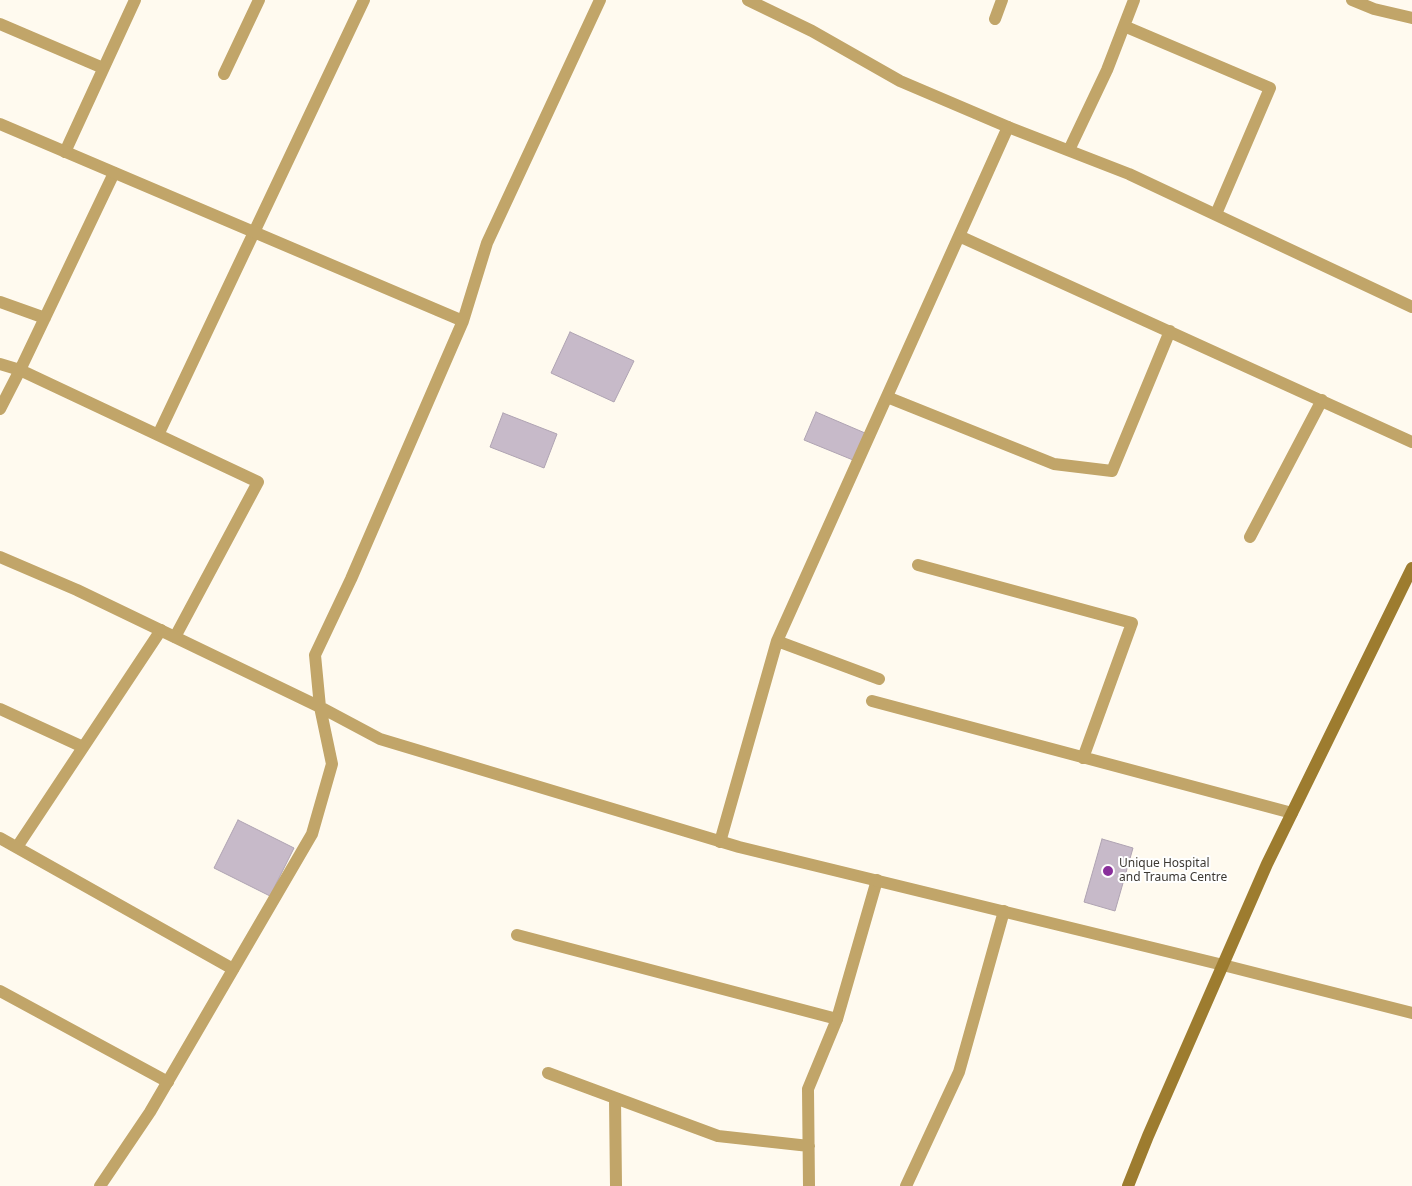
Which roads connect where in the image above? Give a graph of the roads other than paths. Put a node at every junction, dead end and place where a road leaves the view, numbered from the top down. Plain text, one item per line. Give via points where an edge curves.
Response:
1 (135, 0) edge
2 (259, 0) edge
3 (364, 0) edge
4 (600, 0) edge
5 (748, 0) edge
6 (1002, 0) edge
7 (1134, 0) edge
8 (1352, 0) edge
9 (1412, 18) edge
10 (995, 19) dead end
11 (0, 24) edge
12 (1124, 26) junction
13 (103, 68) junction
14 (224, 74) dead end
15 (0, 124) edge
16 (1008, 127) junction
17 (1069, 150) junction
18 (65, 152) junction
19 (114, 173) junction
20 (1216, 214) junction
21 (254, 232) junction
22 (959, 236) junction
23 (0, 302) edge
24 (1412, 307) edge
25 (45, 318) junction
26 (463, 321) junction
27 (1170, 331) junction
28 (0, 364) edge
29 (20, 370) junction
30 (886, 397) junction
31 (1322, 400) junction
32 (0, 409) edge
33 (158, 435) junction
34 (1412, 442) edge
35 (1250, 538) dead end
36 (0, 557) edge
37 (918, 565) dead end
38 (1412, 568) edge
39 (161, 630) junction
40 (175, 637) junction
41 (777, 641) junction
42 (879, 679) dead end
43 (872, 701) dead end
44 (320, 707) junction
45 (0, 709) edge
46 (83, 747) junction
47 (1084, 758) junction
48 (1292, 813) junction
49 (0, 838) edge
50 (720, 842) junction
51 (17, 848) junction
52 (877, 880) junction
53 (1004, 911) junction
54 (517, 935) dead end
55 (1223, 964) junction
56 (233, 969) junction
57 (0, 991) edge
58 (1411, 1011) edge
59 (837, 1019) junction
60 (548, 1073) dead end
61 (168, 1082) junction
62 (615, 1098) junction
63 (809, 1146) junction
64 (100, 1186) edge
65 (616, 1186) edge
66 (809, 1186) edge
67 (906, 1186) edge
68 (1128, 1186) edge

1 - 13 street
2 - 14 street
3 - 21 street
4 - 26 street via 487,242
5 - 16 street via 812,31 900,81
6 - 10 street
7 - 12 street
8 - 9 street
11 - 13 street
12 - 17 street
12 - 20 street via 1270,88
13 - 18 street
15 - 18 street
16 - 17 street
16 - 22 street
17 - 20 street
18 - 19 street
19 - 21 street
19 - 25 street
20 - 24 street
21 - 26 street
21 - 33 street
22 - 27 street
22 - 30 street
23 - 25 street
25 - 29 street
26 - 44 street via 315,655
27 - 30 street via 1112,471 1054,464
27 - 31 street
28 - 29 street
29 - 32 street
29 - 33 street
30 - 41 street
31 - 34 street
31 - 35 street
33 - 40 street via 258,482
36 - 39 street
37 - 47 street via 1132,623
38 - 48 street
39 - 40 street
39 - 46 street
40 - 44 street
41 - 42 street
41 - 50 street
43 - 47 street
44 - 50 street via 380,739
44 - 56 street via 332,764 312,834
45 - 46 street
46 - 51 street
47 - 48 street
48 - 55 street
49 - 51 street
50 - 52 street
51 - 56 street
52 - 53 street
52 - 59 street
53 - 55 street
53 - 67 street via 959,1072
54 - 59 street
55 - 58 street
55 - 68 street
56 - 61 street
57 - 61 street
59 - 63 street via 808,1089
60 - 62 street
61 - 64 street
62 - 63 street via 718,1136
62 - 65 street
63 - 66 street

